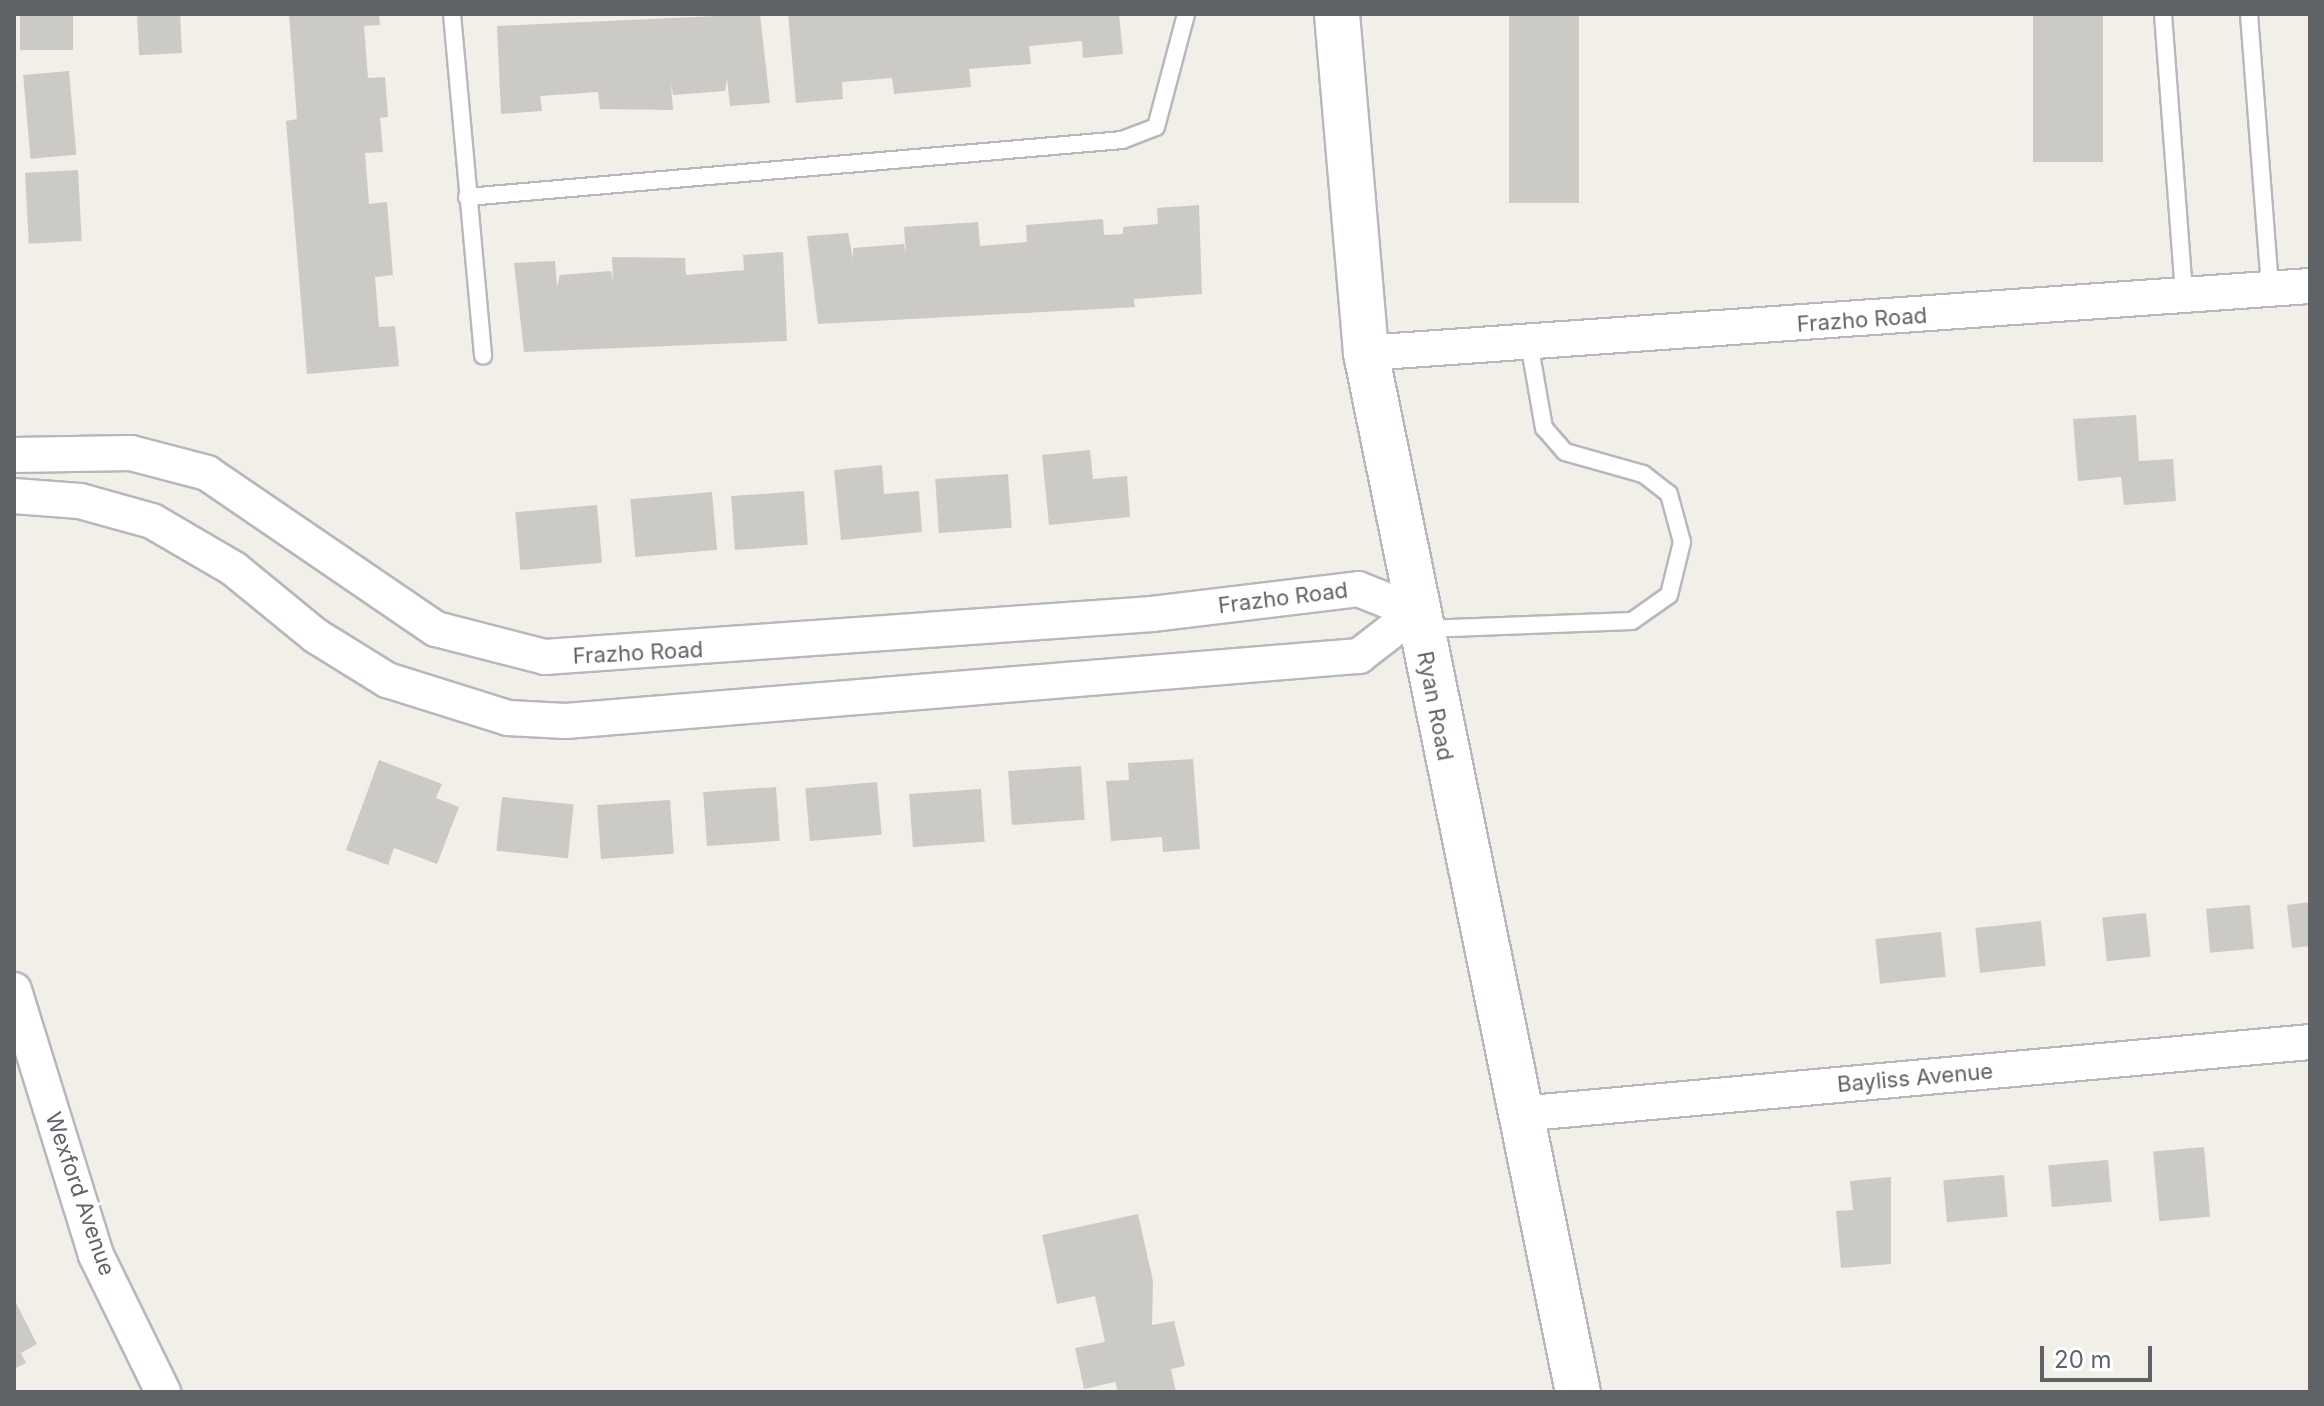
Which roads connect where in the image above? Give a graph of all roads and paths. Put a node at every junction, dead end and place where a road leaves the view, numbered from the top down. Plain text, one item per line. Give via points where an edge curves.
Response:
1 (452, 14) edge
2 (1186, 14) edge
3 (1337, 14) edge
4 (2163, 14) edge
5 (2249, 14) edge
6 (467, 197) junction
7 (2310, 286) edge
8 (2270, 290) junction
9 (2184, 296) junction
10 (1529, 343) junction
11 (1366, 353) junction
12 (483, 356) dead end
13 (14, 455) edge
14 (14, 496) edge
15 (1417, 621) junction
16 (14, 990) edge
17 (2310, 1042) edge
18 (1519, 1114) junction
19 (163, 1392) edge
20 (1578, 1392) edge

1 - 6 lane
2 - 6 lane via 1156,127 1122,140
3 - 11 main road, Ryan Road
4 - 9 lane
5 - 8 lane
6 - 12 lane
7 - 8 street, Frazho Road
8 - 9 street, Frazho Road
9 - 10 street, Frazho Road
10 - 11 street, Frazho Road
10 - 15 lane via 1544,428 1565,452 1643,474 1669,494 1682,542 1669,595 1632,621
11 - 15 main road, Ryan Road
13 - 15 street, Frazho Road via 131,453 207,473 436,629 545,657 1152,614 1358,589
14 - 15 street via 80,501 152,521 234,569 316,636 387,680 508,718 566,721 1359,656
15 - 18 main road, Ryan Road
16 - 19 street, Wexford Avenue via 96,1255
17 - 18 street, Bayliss Avenue
18 - 20 main road, Ryan Road

